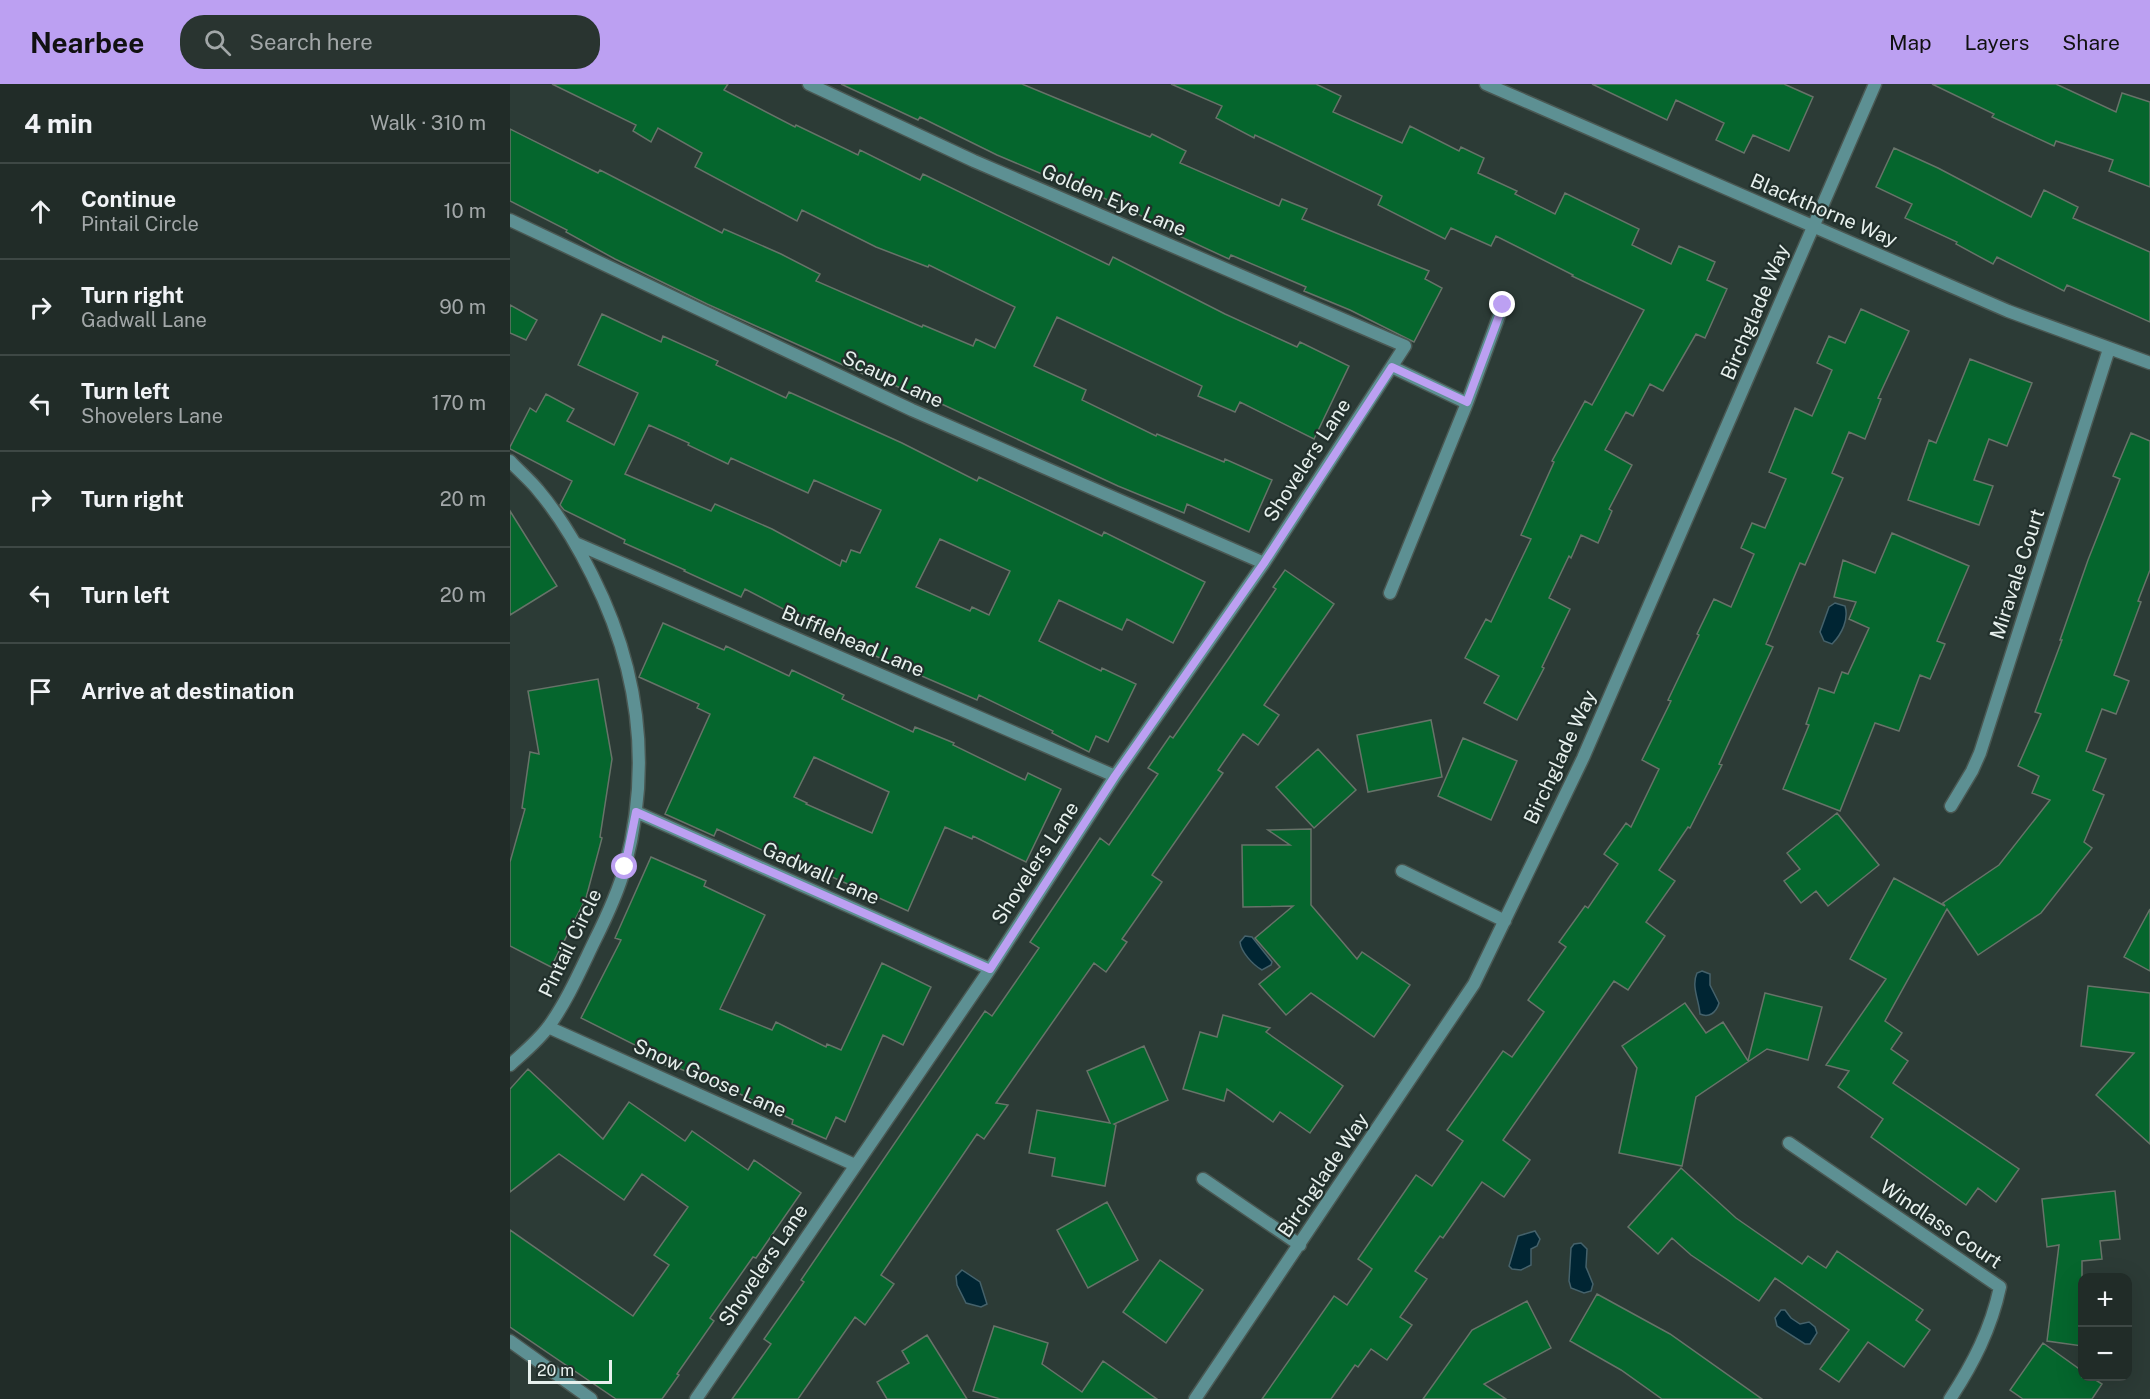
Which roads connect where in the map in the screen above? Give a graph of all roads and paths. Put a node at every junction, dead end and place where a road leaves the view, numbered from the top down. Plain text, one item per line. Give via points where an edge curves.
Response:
1 (809, 84) edge
2 (1486, 84) edge
3 (1875, 84) edge
4 (510, 220) edge
5 (1813, 226) junction
6 (1503, 305) dead end
7 (1405, 346) joint
8 (2109, 349) junction
9 (2150, 363) edge
10 (1392, 367) junction
11 (1467, 402) junction
12 (510, 461) edge
13 (575, 543) junction
14 (1264, 563) junction
15 (1390, 593) dead end
16 (1115, 776) junction
17 (1951, 806) dead end
18 (636, 812) junction
19 (1402, 871) dead end
20 (1505, 921) junction
21 (990, 969) junction
22 (548, 1027) junction
23 (510, 1065) edge
24 (1789, 1143) dead end
25 (855, 1165) junction
26 (1203, 1179) dead end
27 (1300, 1245) junction
28 (510, 1341) edge
29 (591, 1399) edge
30 (696, 1399) edge
31 (1195, 1399) edge
32 (1950, 1399) edge

1 - 7 street, Golden Eye Lane via 974,161
2 - 5 street, Blackthorne Way
3 - 5 street, Birchglade Way
4 - 14 street, Scaup Lane via 912,410
5 - 8 street, Blackthorne Way via 2008,311
5 - 20 street, Birchglade Way via 1583,758
6 - 11 street
7 - 10 street, Shovelers Lane
8 - 9 street, Blackthorne Way
8 - 17 street, Miravale Court via 1980,753
10 - 11 street
10 - 14 street, Shovelers Lane
11 - 15 street
12 - 13 street, Pintail Circle via 538,490
13 - 16 street, Bufflehead Lane
13 - 18 street, Pintail Circle via 605,600 624,651 636,702 640,757
14 - 16 street, Shovelers Lane
16 - 21 street, Shovelers Lane
18 - 21 street, Gadwall Lane
18 - 22 street, Pintail Circle via 612,907
19 - 20 street
20 - 27 street, Birchglade Way via 1474,984
21 - 25 street, Shovelers Lane
22 - 23 street, Pintail Circle
22 - 25 street, Snow Goose Lane
24 - 32 street, Windlass Court via 2000,1287 1982,1346
25 - 30 street, Shovelers Lane
26 - 27 street
27 - 31 street, Birchglade Way
28 - 29 street

